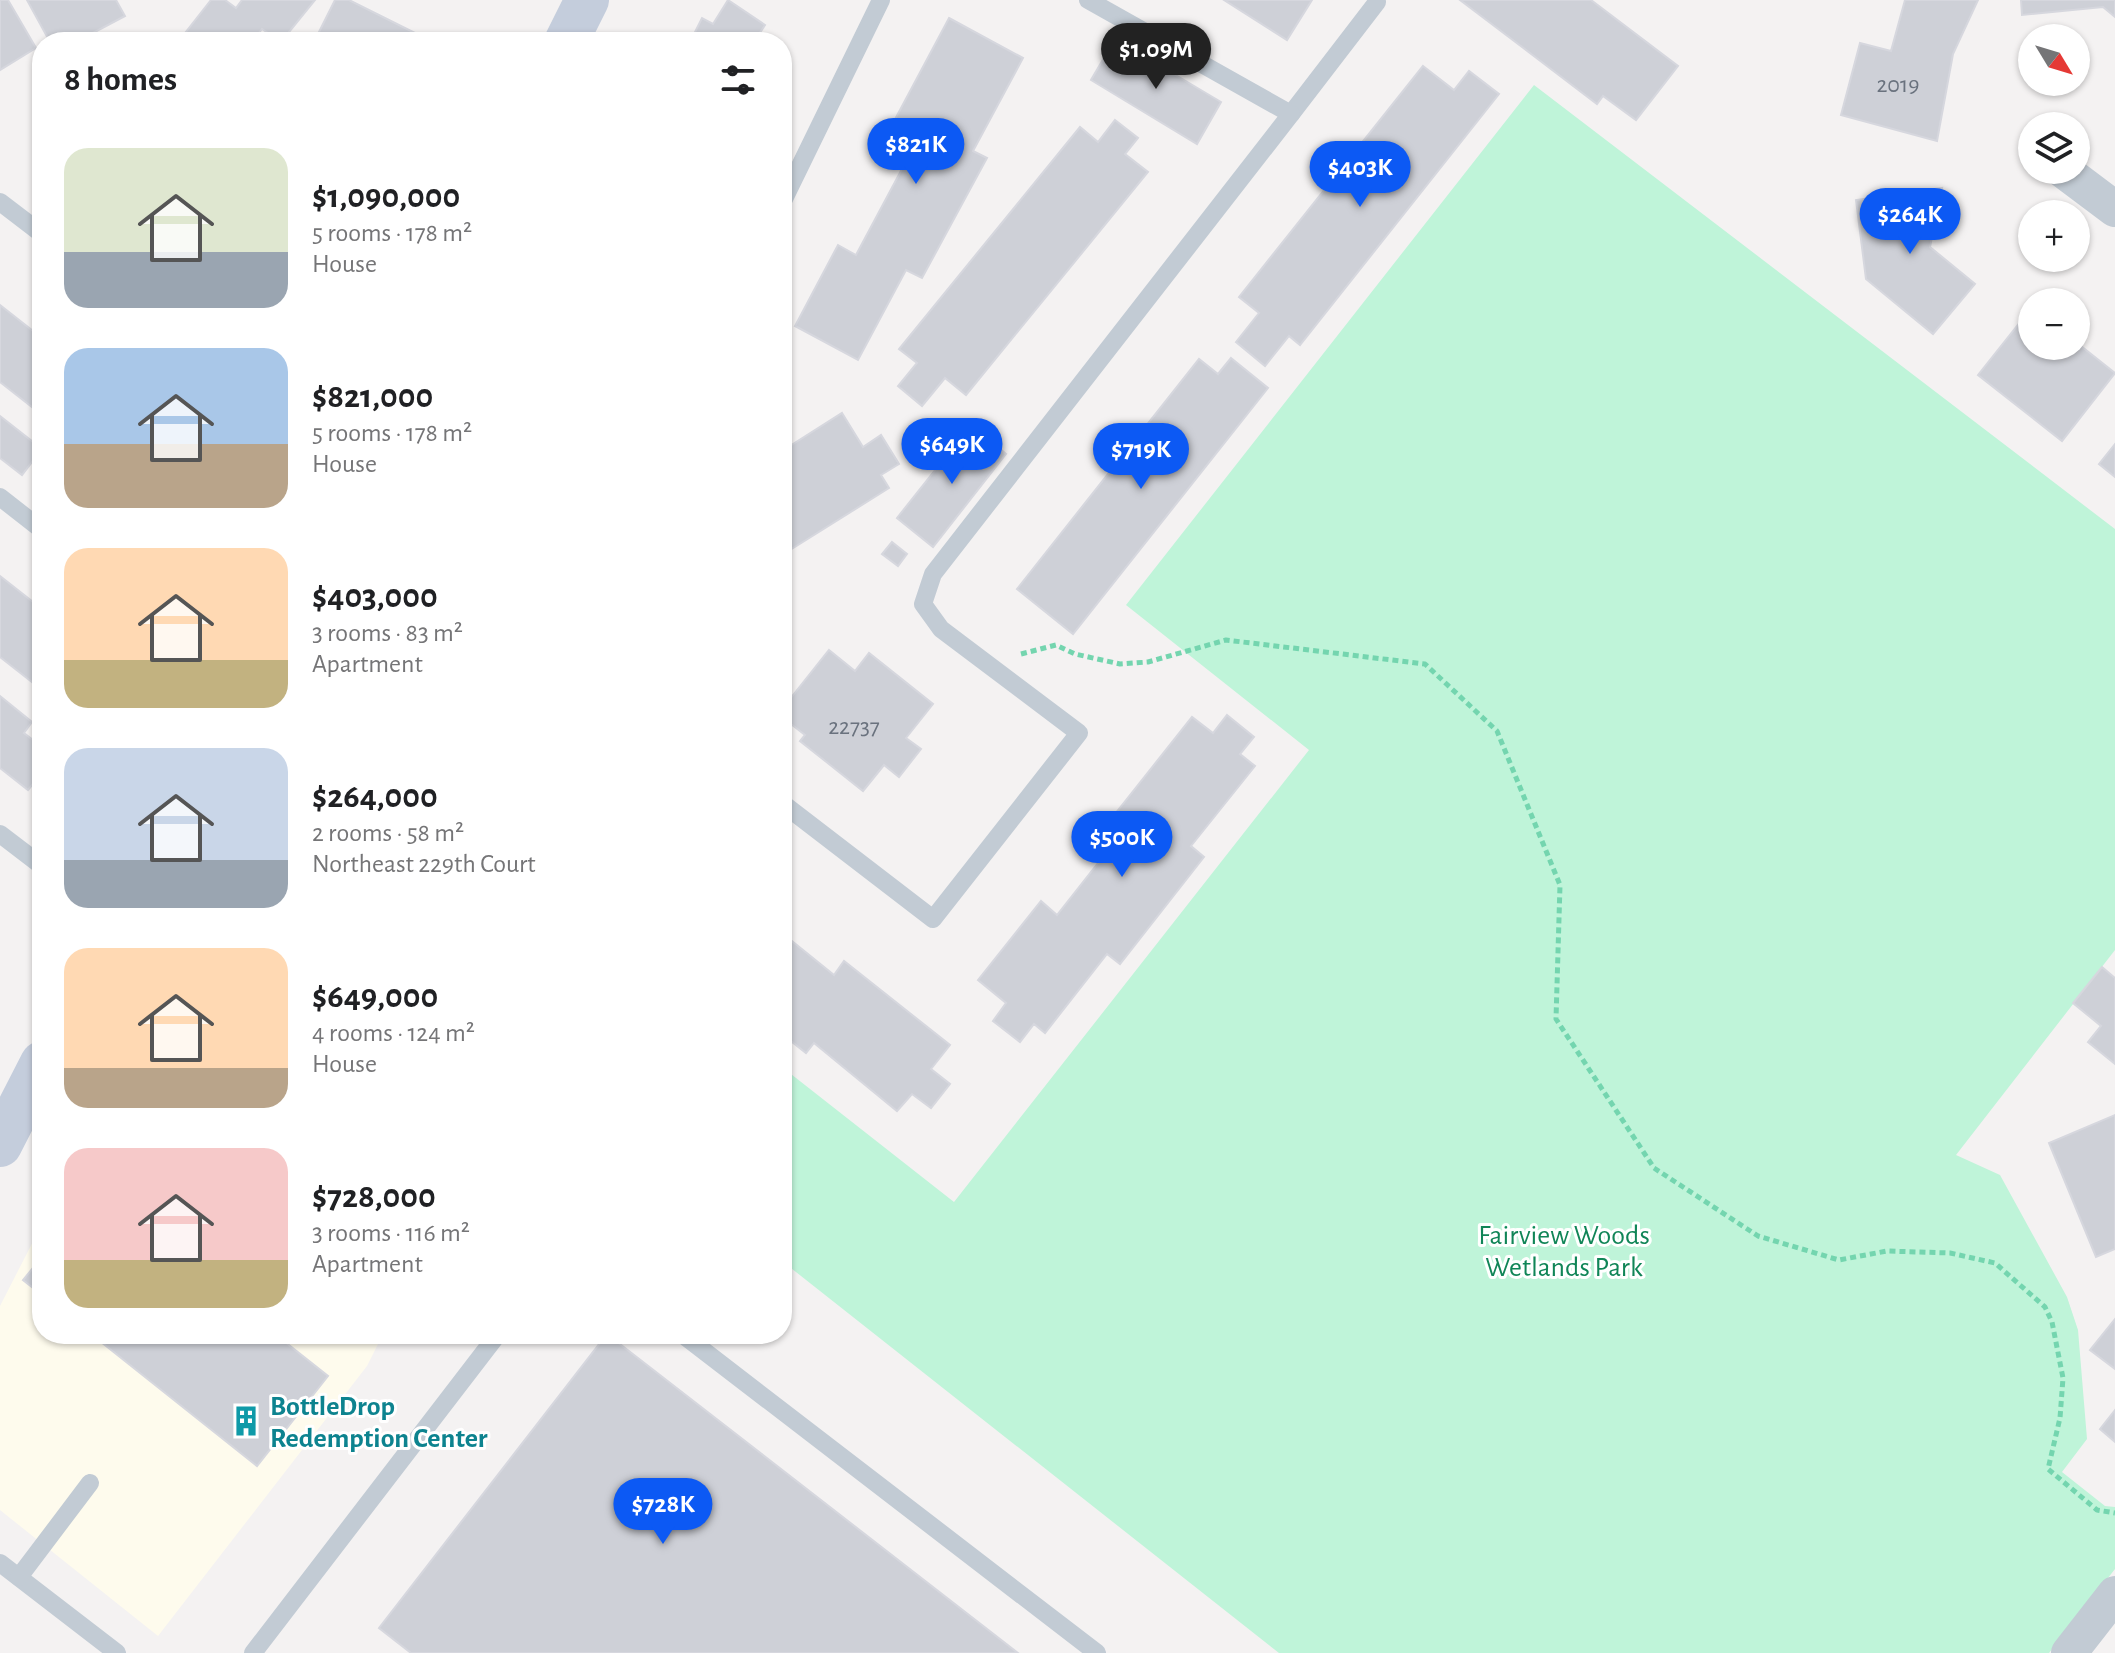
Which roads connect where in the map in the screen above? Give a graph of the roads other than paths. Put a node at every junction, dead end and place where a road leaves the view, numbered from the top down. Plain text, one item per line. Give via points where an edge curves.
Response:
1 (587, 0) edge
2 (881, 0) edge
3 (1088, 0) edge
4 (1377, 2) edge
5 (571, 32) edge
6 (1291, 114) junction
7 (792, 182) edge
8 (2082, 184) edge
9 (0, 202) edge
10 (2115, 209) edge
11 (32, 226) edge
12 (0, 497) edge
13 (32, 522) edge
14 (792, 811) edge
15 (0, 834) edge
16 (32, 858) edge
17 (32, 1080) edge
18 (3, 1129) edge
19 (490, 1344) edge
20 (695, 1344) edge
21 (90, 1483) dead end
22 (0, 1563) edge
23 (19, 1577) junction
24 (2115, 1594) edge
25 (117, 1653) edge
26 (253, 1653) edge
27 (1097, 1653) edge
28 (2069, 1653) edge

1 - 5 main road
2 - 7 lane
3 - 6 lane
4 - 6 lane
6 - 14 lane via 933,574 923,604 941,629 1079,733 933,919
8 - 10 street
9 - 11 lane
12 - 13 lane
15 - 16 lane
17 - 18 main road
19 - 26 lane
20 - 27 lane
21 - 23 lane
22 - 23 lane
23 - 25 lane
24 - 28 street

